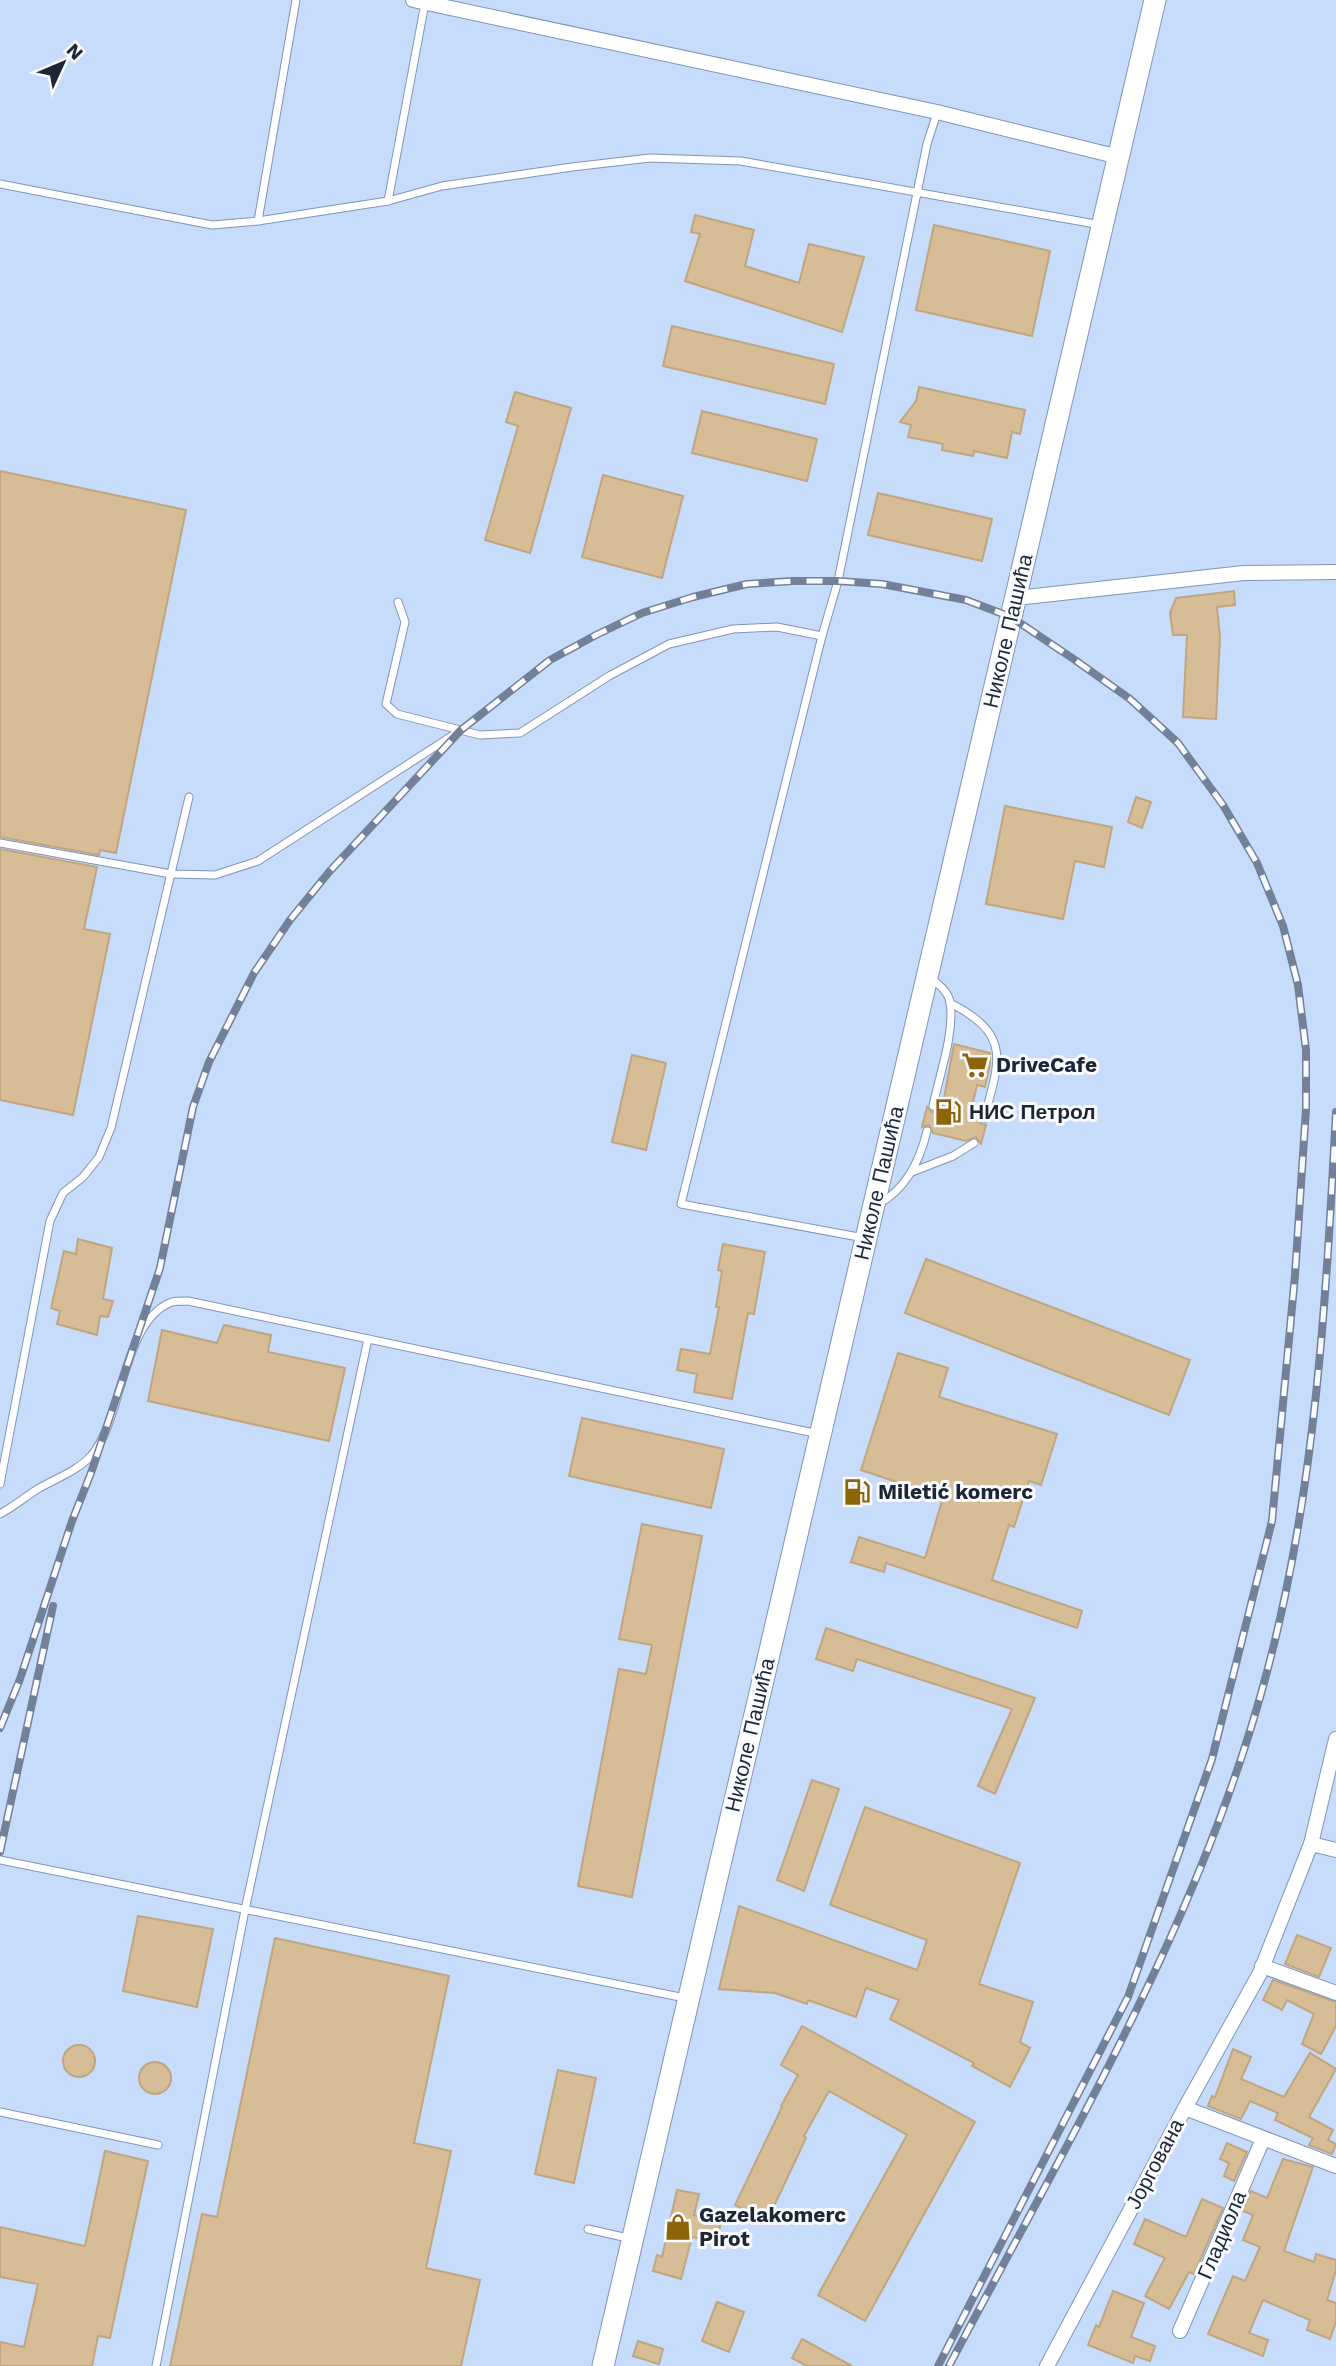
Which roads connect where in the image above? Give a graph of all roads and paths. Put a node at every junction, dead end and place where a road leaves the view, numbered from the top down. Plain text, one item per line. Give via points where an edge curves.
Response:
1 (296, 0) edge
2 (1155, 0) edge
3 (419, 1) edge
4 (937, 112) junction
5 (1119, 157) junction
6 (0, 184) edge
7 (918, 193) junction
8 (388, 201) junction
9 (257, 221) junction
10 (1102, 225) junction
11 (1336, 572) edge
12 (1016, 598) junction
13 (398, 602) dead end
14 (822, 636) junction
15 (461, 730) junction
16 (189, 797) dead end
17 (0, 843) edge
18 (171, 874) junction
19 (928, 976) junction
20 (950, 1003) junction
21 (933, 1107) dead end
22 (984, 1119) dead end
23 (927, 1131) dead end
24 (974, 1143) dead end
25 (912, 1172) junction
26 (873, 1207) junction
27 (866, 1239) junction
28 (368, 1339) junction
29 (820, 1434) junction
30 (0, 1481) edge
31 (0, 1514) edge
32 (1336, 1740) edge
33 (1311, 1844) junction
34 (1336, 1850) edge
35 (0, 1860) edge
36 (245, 1910) junction
37 (1262, 1966) junction
38 (1336, 1993) edge
39 (688, 1999) junction
40 (1185, 2108) junction
41 (0, 2112) edge
42 (1263, 2139) junction
43 (158, 2145) dead end
44 (1336, 2166) edge
45 (588, 2229) dead end
46 (632, 2239) junction
47 (1180, 2331) dead end
48 (1053, 2365) edge
49 (156, 2366) edge
50 (603, 2366) edge

1 - 9 lane
2 - 5 main road, Николе Пашића
3 - 4 street
3 - 8 lane
4 - 5 street
4 - 7 lane
5 - 10 main road, Николе Пашића
6 - 9 lane via 212,225
7 - 8 lane via 741,161 650,158 442,186
7 - 10 lane
7 - 14 lane via 838,580
8 - 9 lane
10 - 12 main road, Николе Пашића
11 - 12 street via 1244,573
12 - 19 main road, Николе Пашића
13 - 15 lane via 405,622 386,704 397,713
14 - 15 lane via 777,627 733,629 669,644 520,733 480,735
14 - 27 lane via 681,1205
15 - 18 lane via 258,861 215,875
16 - 18 lane
17 - 18 lane
18 - 30 lane via 111,1128 99,1157 63,1193 50,1221
19 - 20 lane via 940,985
19 - 26 main road, Николе Пашића
20 - 21 lane via 949,1032
20 - 22 lane via 982,1024 998,1052
23 - 25 lane
24 - 25 lane
25 - 26 lane via 890,1198
26 - 27 main road, Николе Пашића
27 - 29 main road, Николе Пашића
28 - 29 lane
28 - 31 lane via 188,1301 172,1303 137,1336 103,1437 90,1456
28 - 36 lane
29 - 39 main road, Николе Пашића
32 - 33 street, Јоргована
33 - 34 street
33 - 37 street, Јоргована
35 - 36 lane
36 - 39 lane
36 - 49 lane
37 - 38 street
37 - 40 street, Јоргована
39 - 46 main road, Николе Пашића
40 - 42 street
40 - 48 street, Јоргована
41 - 43 lane
42 - 44 street
42 - 47 street, Гладиола
45 - 46 lane
46 - 50 main road, Николе Пашића

